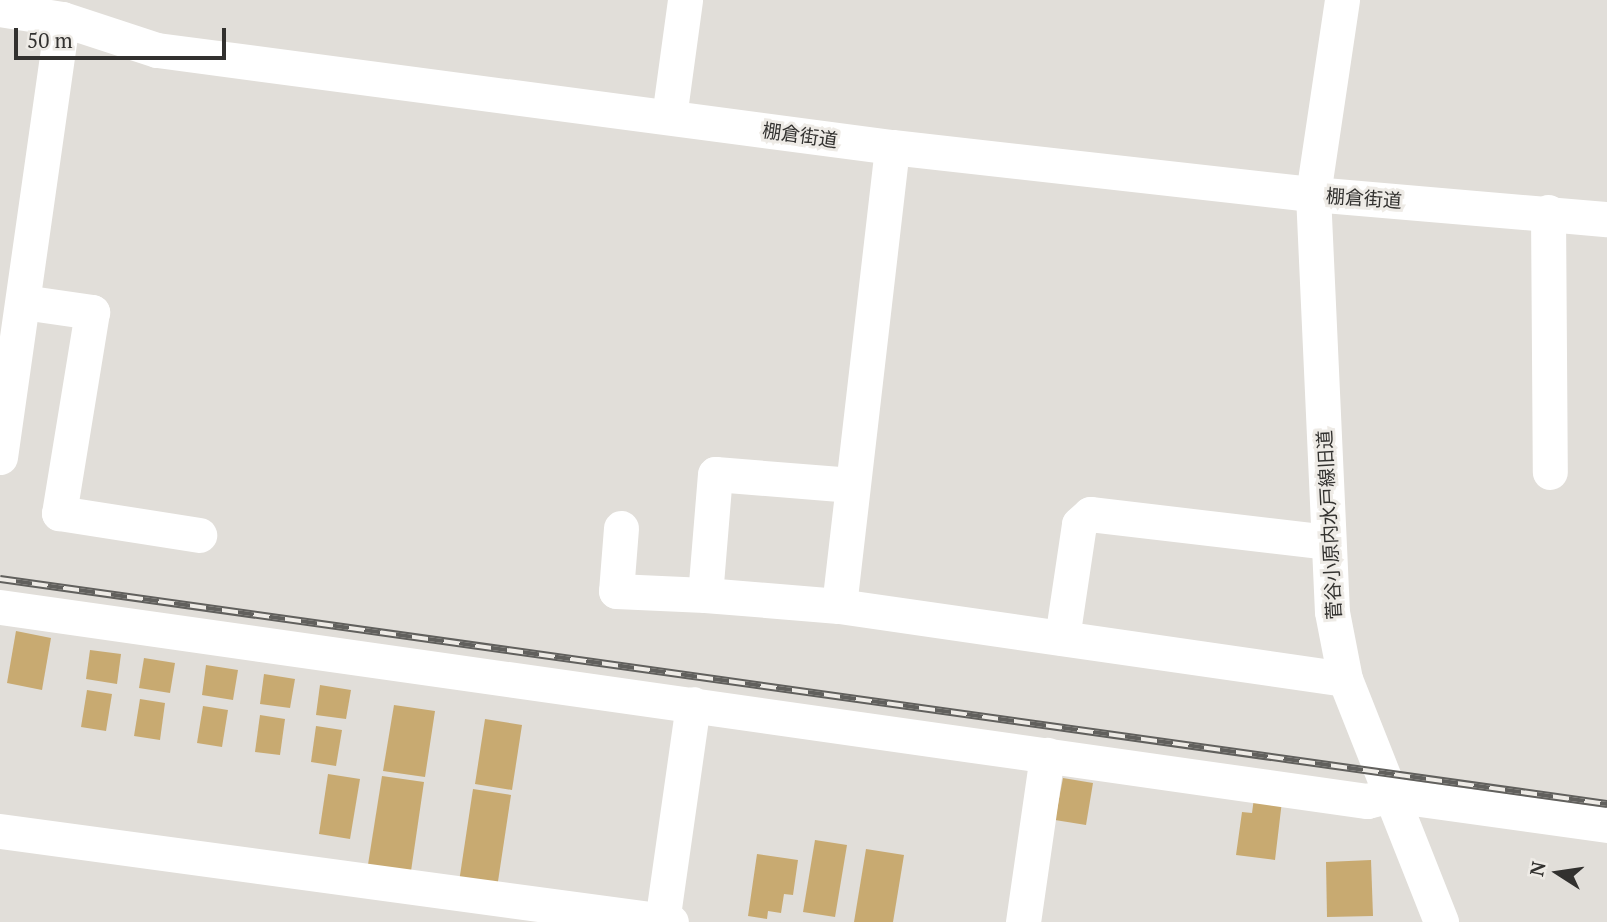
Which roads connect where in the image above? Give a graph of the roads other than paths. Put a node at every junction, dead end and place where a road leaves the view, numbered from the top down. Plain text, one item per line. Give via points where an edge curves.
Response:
1 (685, 0) edge
2 (1342, 0) edge
3 (0, 9) edge
4 (62, 19) junction
5 (668, 117) junction
6 (892, 147) junction
7 (1313, 194) junction
8 (1548, 212) junction
9 (1607, 219) edge
10 (23, 302) junction
11 (0, 457) edge
12 (1550, 472) dead end
13 (852, 485) junction
14 (621, 528) dead end
15 (199, 535) dead end
16 (1327, 542) junction
17 (705, 595) junction
18 (839, 606) junction
19 (0, 607) edge
20 (1062, 638) junction
21 (1345, 679) junction
22 (694, 704) junction
23 (1047, 755) junction
24 (1391, 795) junction
25 (1607, 825) edge
26 (0, 831) edge
27 (665, 922) edge
28 (1023, 922) edge
29 (1441, 922) edge

1 - 5 street
2 - 7 street, 菅谷小原内水戸線旧道
3 - 4 street, 棚倉街道
4 - 5 street, 棚倉街道 via 157,50
4 - 10 street
5 - 6 street, 棚倉街道
6 - 7 street, 棚倉街道
6 - 13 street
7 - 8 street, 棚倉街道
7 - 16 street, 菅谷小原内水戸線旧道
8 - 9 street, 棚倉街道
8 - 12 street
10 - 11 street
10 - 15 street via 92,312 59,513
13 - 17 street via 715,474
13 - 18 street
14 - 17 street via 616,591
16 - 20 street via 1090,514 1079,524
16 - 21 street, 菅谷小原内水戸線旧道 via 1332,612
17 - 18 street
18 - 20 street
19 - 22 street
20 - 21 street
21 - 24 street, 菅谷小原内水戸線旧道
22 - 23 street
22 - 27 street
23 - 24 street via 1367,801
23 - 28 street
24 - 25 street
24 - 29 street, 菅谷小原内水戸線旧道
26 - 27 street

